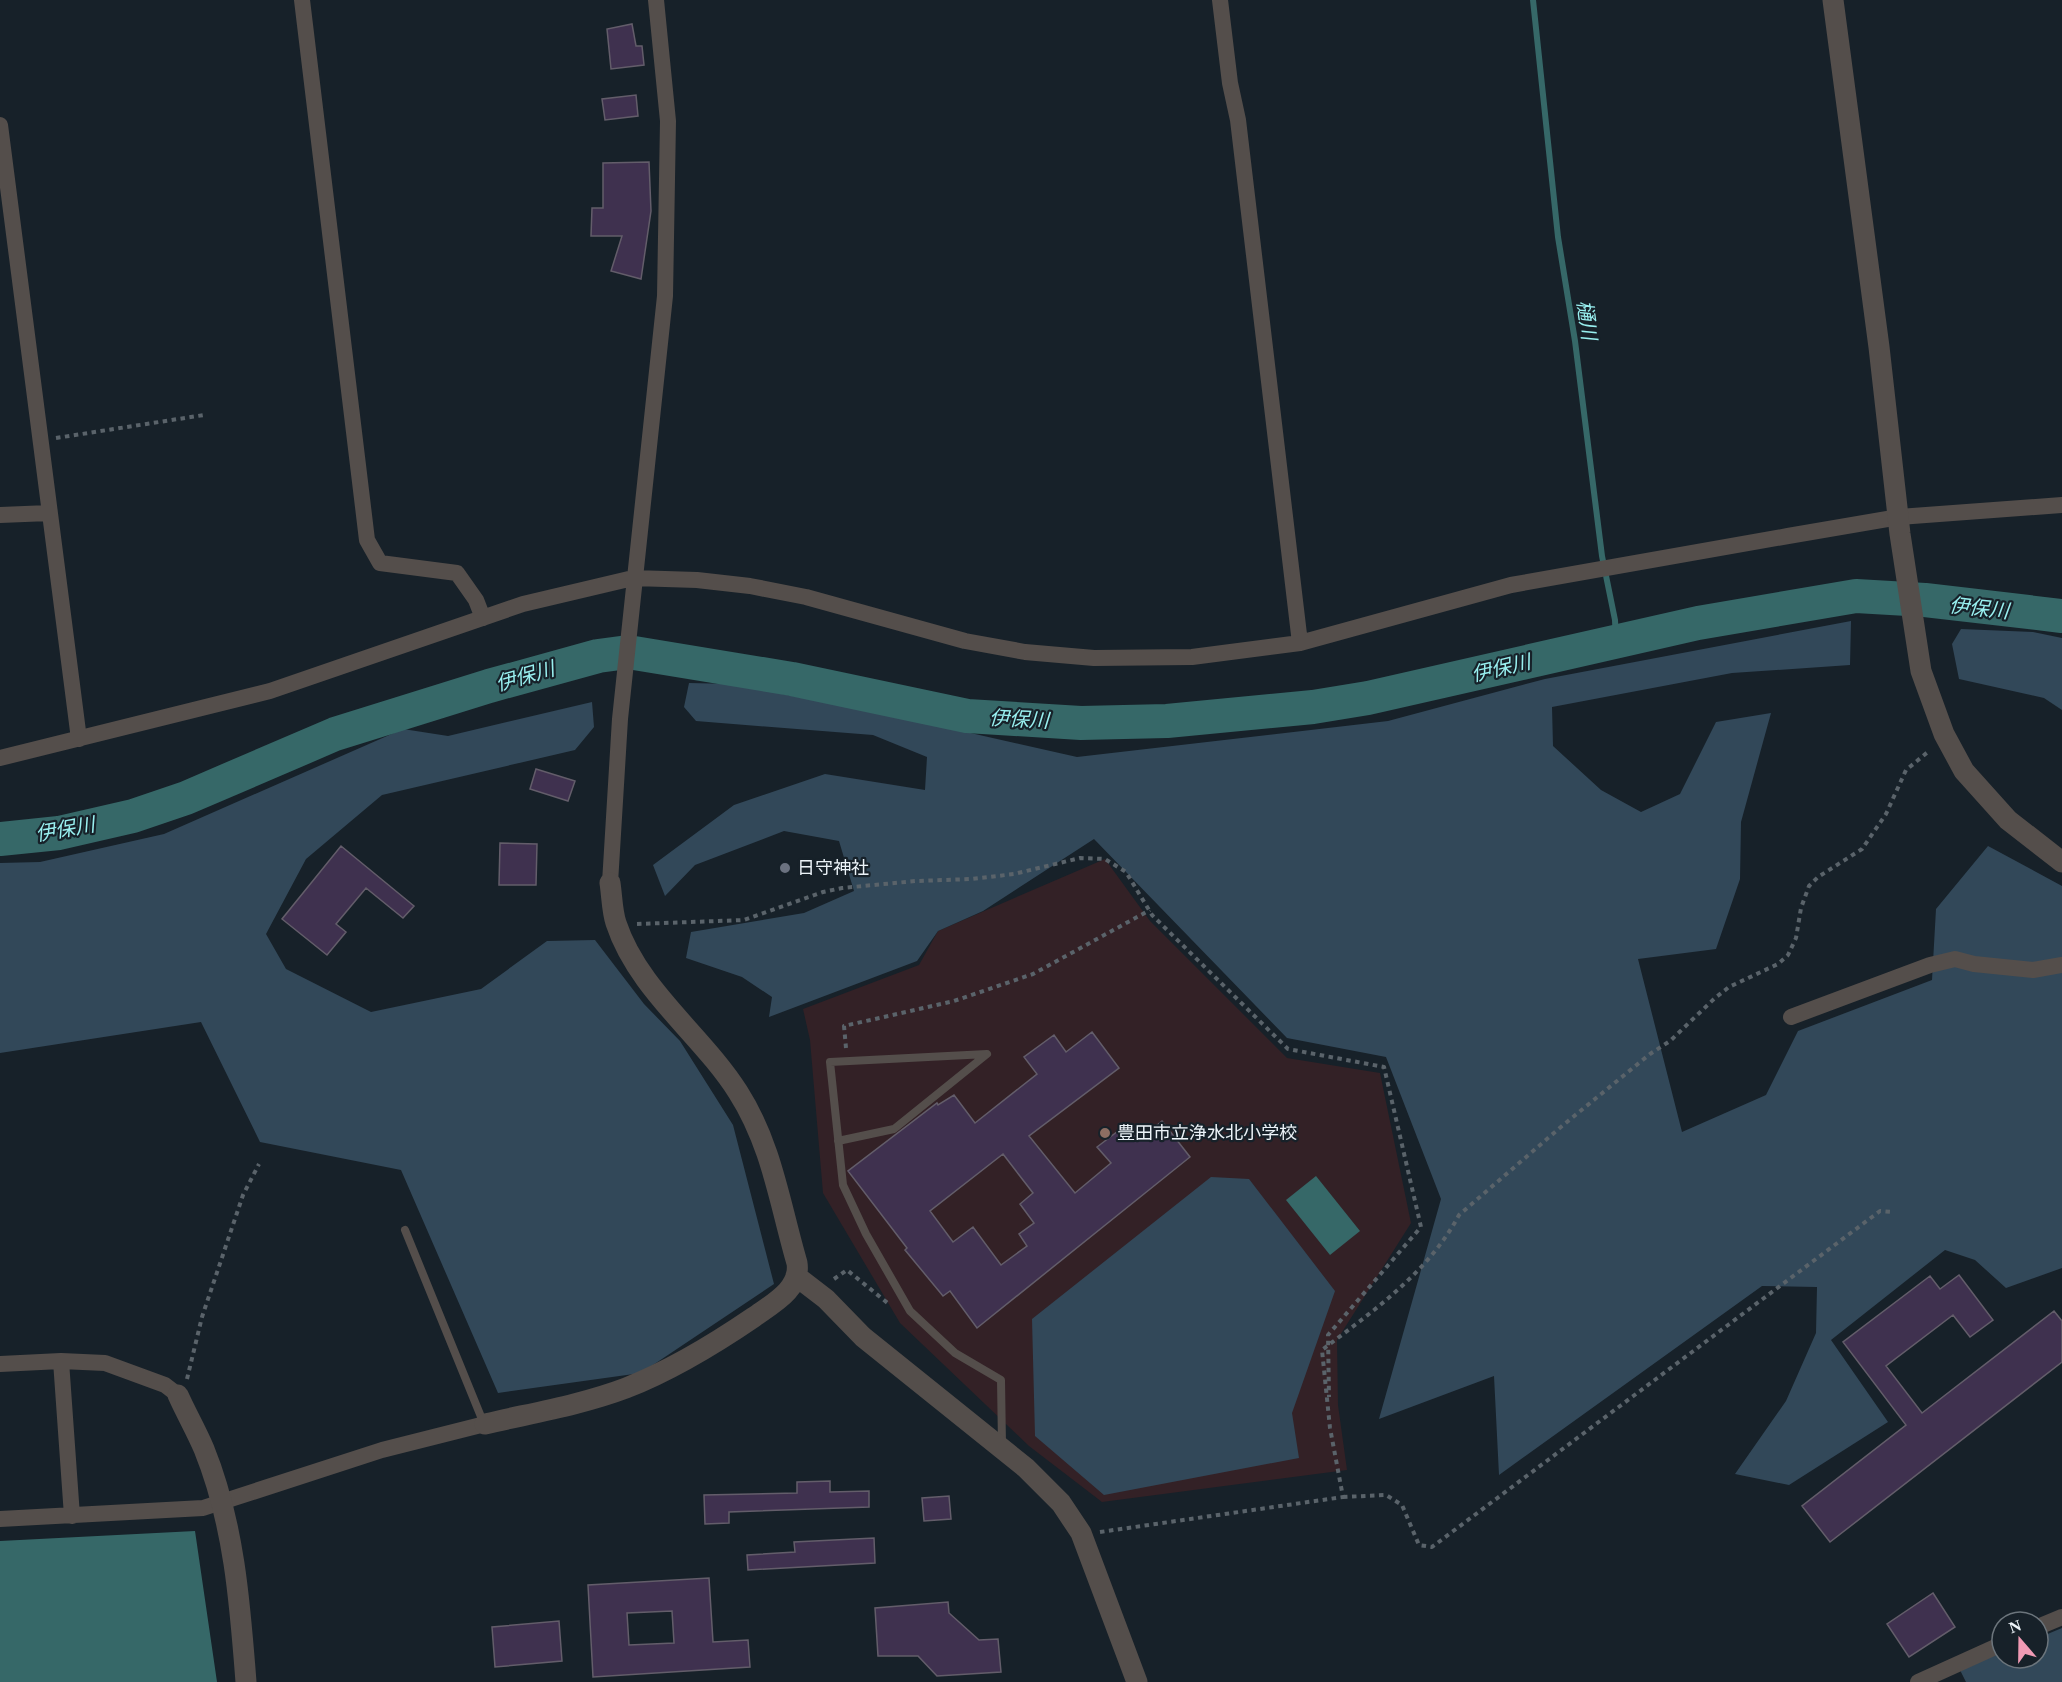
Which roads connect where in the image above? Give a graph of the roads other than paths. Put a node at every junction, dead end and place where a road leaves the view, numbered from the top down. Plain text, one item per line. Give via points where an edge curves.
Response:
1 (302, 0) edge
2 (656, 0) edge
3 (1220, 0) edge
4 (1833, 0) edge
5 (0, 125) edge
6 (2062, 505) edge
7 (49, 513) junction
8 (0, 515) edge
9 (1900, 526) junction
10 (632, 587) junction
11 (483, 618) junction
12 (1300, 643) junction
13 (79, 739) junction
14 (0, 758) edge
15 (2062, 862) edge
16 (610, 883) joint
17 (2062, 965) edge
18 (1791, 1017) dead end
19 (838, 1141) junction
20 (405, 1230) dead end
21 (796, 1276) junction
22 (61, 1361) junction
23 (0, 1364) edge
24 (177, 1394) joint
25 (484, 1424) junction
26 (1002, 1449) junction
27 (221, 1502) junction
28 (72, 1515) junction
29 (0, 1519) edge
30 (1990, 1649) edge
31 (246, 1682) edge
32 (1137, 1682) edge
33 (1918, 1682) edge

1 - 11 street via 366,540 380,563 457,573
2 - 10 street via 668,121 665,296
3 - 12 street via 1238,120
4 - 9 street
5 - 7 street
6 - 9 street
7 - 8 street
7 - 13 street
9 - 12 street via 1511,585
9 - 15 street via 1921,670 1944,734 1964,771 2007,820
10 - 11 street via 523,604
10 - 12 street via 697,580 750,586 806,597 965,641 1025,652 1094,658 1192,657
10 - 16 street
11 - 13 street via 270,691
13 - 14 street
16 - 21 street via 616,922 628,952 737,1090 756,1122 773,1167
17 - 18 street via 2033,970 1955,959 1930,964
19 - 19 lane via 830,1062 987,1054 894,1129
19 - 26 lane via 843,1185 910,1311 955,1353 1001,1380
20 - 25 lane
21 - 25 street via 790,1289 776,1301 715,1344 668,1370 585,1401
21 - 26 street via 826,1299 863,1337
22 - 23 street
22 - 24 street via 105,1363 165,1385
22 - 28 street
24 - 27 street via 204,1449
25 - 27 street via 382,1450
26 - 32 street via 1061,1503 1081,1533
27 - 28 street via 202,1508
27 - 31 street via 239,1591
28 - 29 street
30 - 33 street

